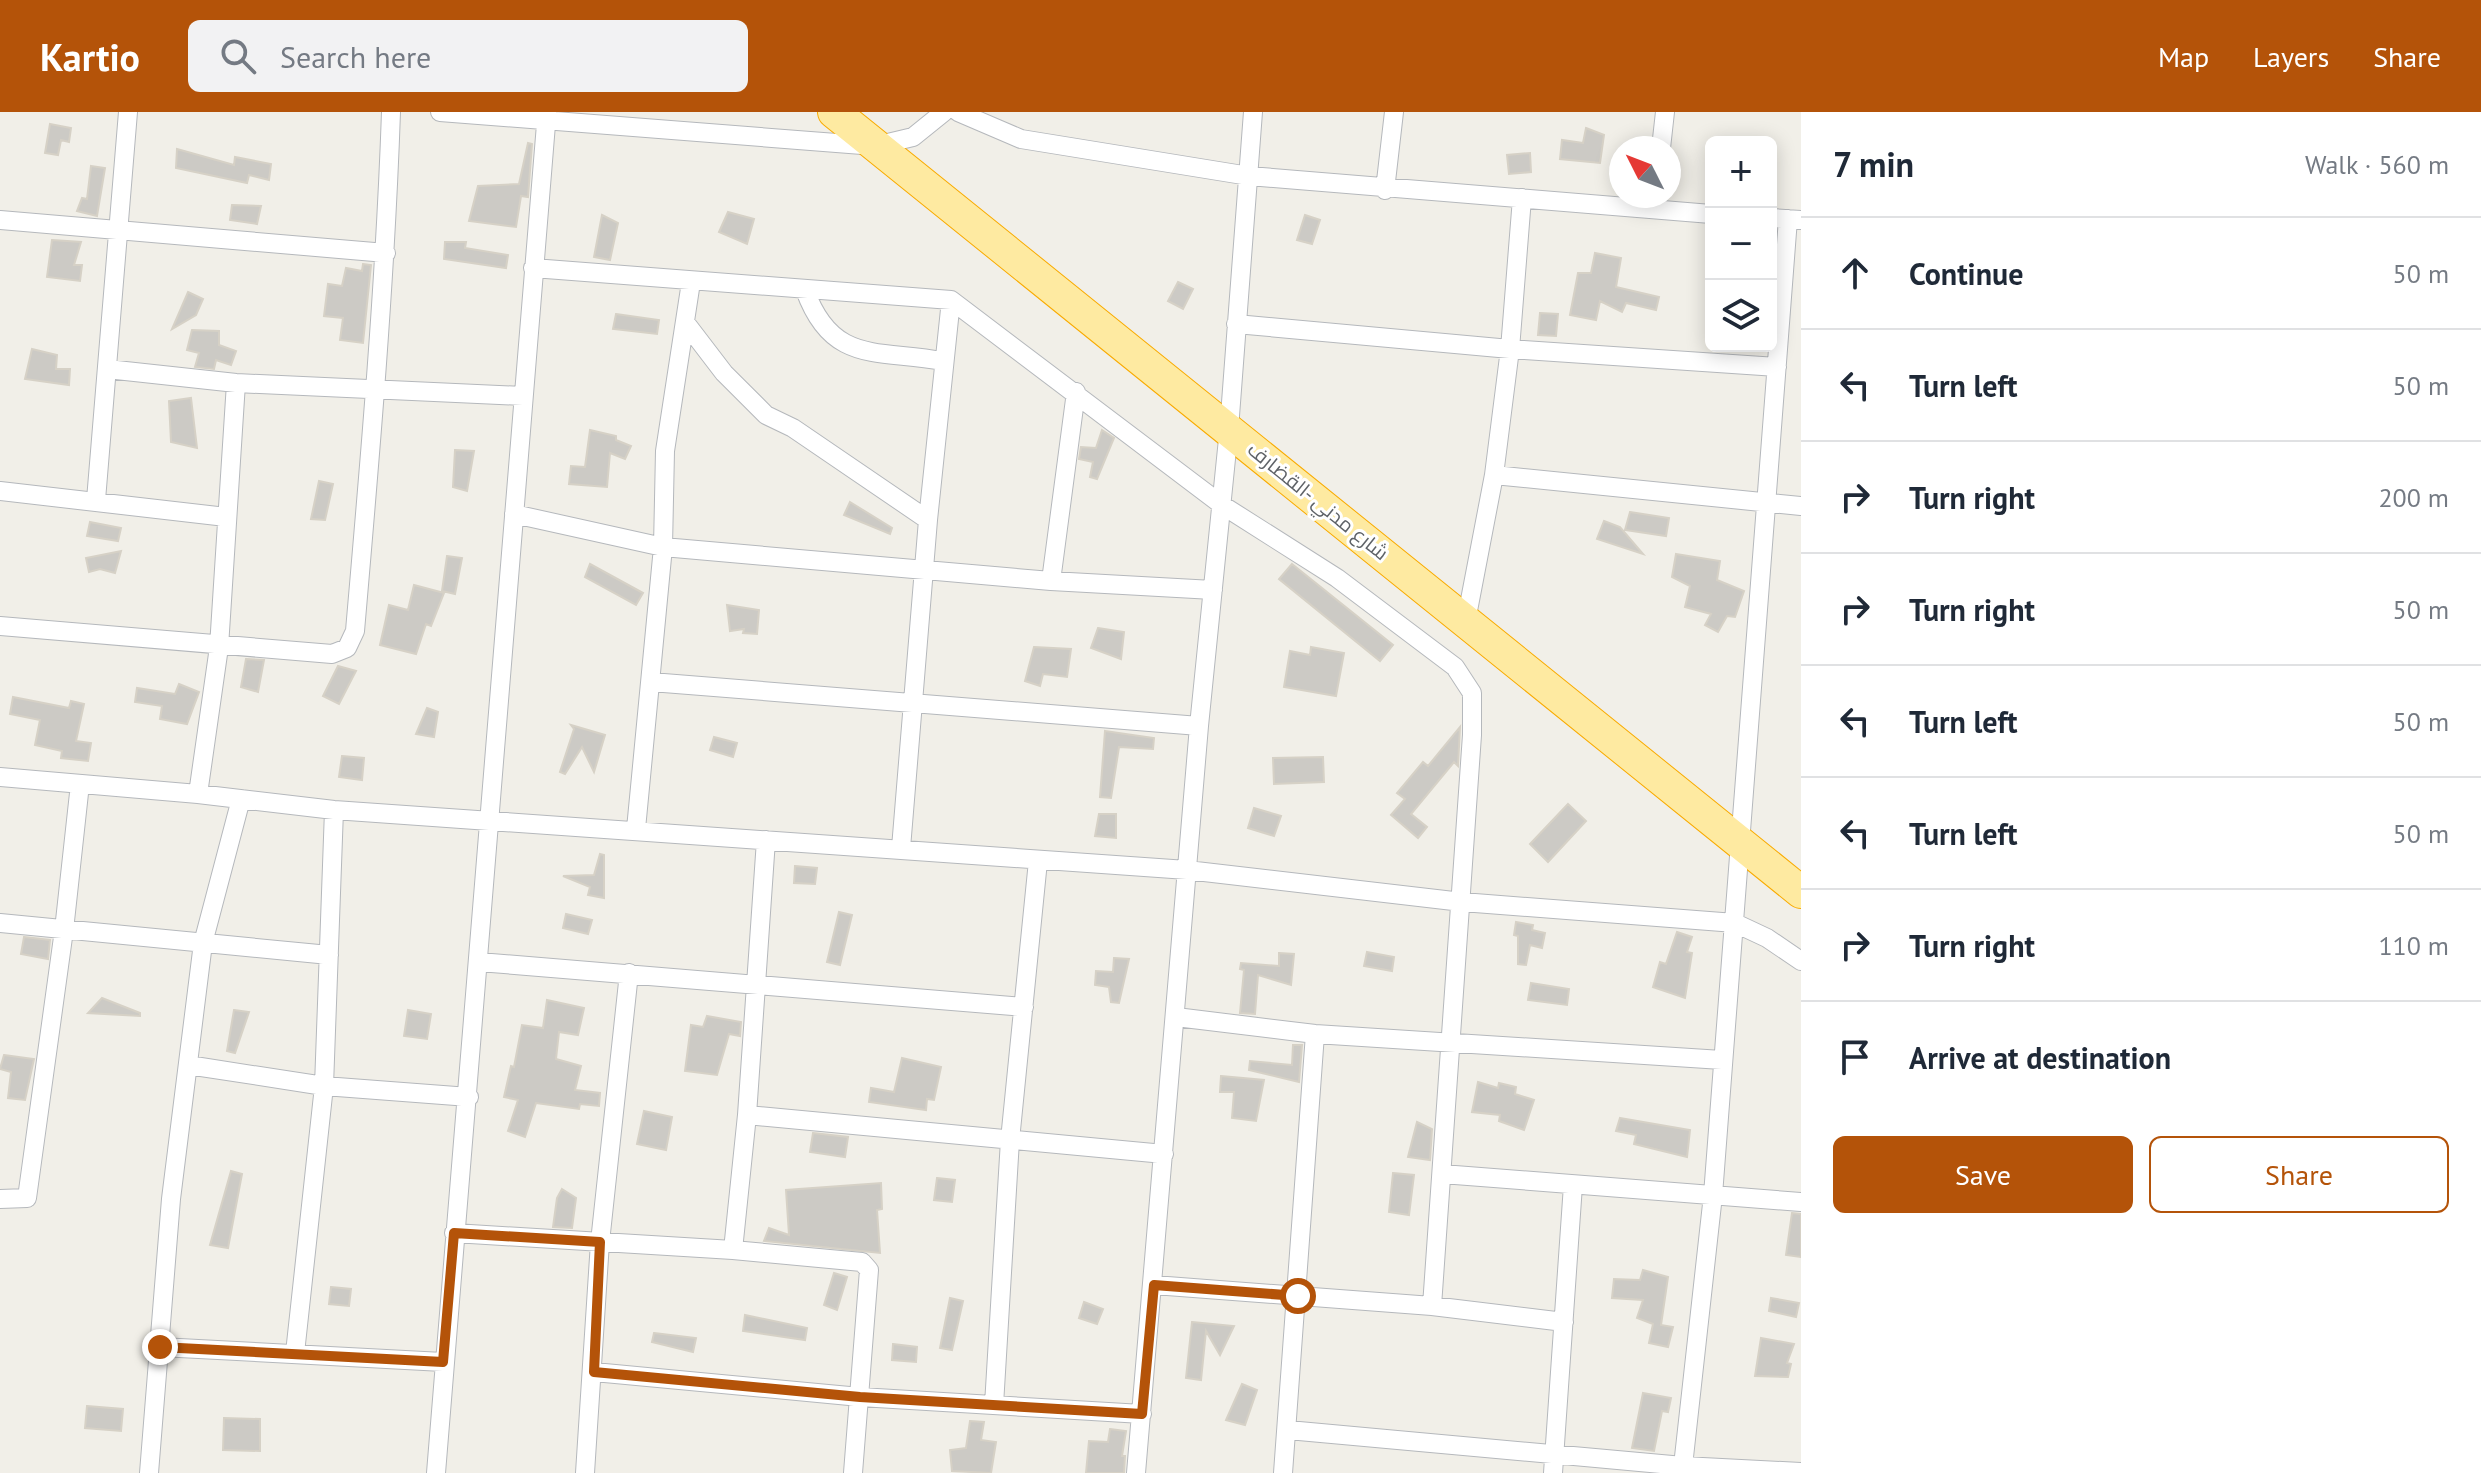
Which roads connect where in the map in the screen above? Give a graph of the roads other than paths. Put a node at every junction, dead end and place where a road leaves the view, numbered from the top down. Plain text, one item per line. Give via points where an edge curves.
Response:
1 (128, 112) edge
2 (391, 112) edge
3 (440, 112) edge
4 (834, 112) edge
5 (944, 112) edge
6 (958, 112) edge
7 (1253, 112) edge
8 (1394, 112) edge
9 (1665, 112) edge
10 (546, 115) edge
11 (1662, 136) edge
12 (875, 146) junction
13 (1249, 176) junction
14 (1385, 190) junction
15 (1522, 198) junction
16 (1609, 201) edge
17 (1680, 208) edge
18 (1705, 213) edge
19 (1787, 219) edge
20 (0, 220) edge
21 (119, 230) junction
22 (386, 253) junction
23 (533, 268) junction
24 (691, 282) junction
25 (805, 290) junction
26 (951, 300) junction
27 (685, 322) junction
28 (1236, 324) junction
29 (1510, 349) junction
30 (942, 361) junction
31 (1777, 367) junction
32 (107, 369) junction
33 (236, 383) junction
34 (376, 388) junction
35 (1076, 392) junction
36 (523, 396) junction
37 (1229, 429) junction
38 (1494, 475) junction
39 (0, 491) edge
40 (96, 500) junction
41 (1766, 502) junction
42 (1222, 505) junction
43 (1801, 506) edge
44 (514, 514) junction
45 (226, 517) junction
46 (928, 520) junction
47 (663, 547) junction
48 (925, 568) junction
49 (1051, 581) junction
50 (1213, 590) junction
51 (1466, 621) junction
52 (0, 626) edge
53 (219, 647) junction
54 (651, 682) junction
55 (911, 702) junction
56 (1199, 726) junction
57 (0, 777) edge
58 (80, 784) junction
59 (198, 794) junction
60 (241, 799) junction
61 (334, 810) junction
62 (490, 820) junction
63 (636, 829) junction
64 (766, 840) junction
65 (1741, 845) junction
66 (901, 848) junction
67 (1038, 861) junction
68 (1187, 870) junction
69 (1801, 892) edge
70 (1462, 902) junction
71 (0, 923) edge
72 (1735, 923) junction
73 (64, 930) junction
74 (203, 943) junction
75 (329, 955) junction
76 (1801, 961) edge
77 (479, 962) junction
78 (629, 973) junction
79 (755, 982) junction
80 (1024, 1007) junction
81 (1176, 1017) junction
82 (1315, 1034) junction
83 (1450, 1044) junction
84 (1722, 1060) junction
85 (188, 1065) junction
86 (324, 1086) junction
87 (469, 1097) junction
88 (747, 1115) junction
89 (1010, 1140) junction
90 (1164, 1154) junction
91 (1442, 1174) junction
92 (1573, 1185) junction
93 (1713, 1195) junction
94 (0, 1199) edge
95 (1801, 1202) edge
96 (454, 1233) junction
97 (600, 1242) junction
98 (733, 1250) junction
99 (1154, 1285) junction
100 (1298, 1296) junction
101 (1432, 1306) junction
102 (1564, 1322) junction
103 (160, 1347) junction
104 (295, 1353) junction
105 (443, 1362) junction
106 (594, 1372) junction
107 (860, 1397) junction
108 (994, 1405) junction
109 (1142, 1414) junction
110 (1288, 1430) junction
111 (1554, 1464) edge
112 (1683, 1466) junction
113 (1801, 1472) edge
114 (149, 1473) edge
115 (436, 1473) edge
116 (585, 1473) edge
117 (853, 1473) edge
118 (1136, 1473) edge
119 (1283, 1473) edge

1 - 21 street
2 - 22 street
3 - 10 street
4 - 12 highway, شارع مدني -القضارف
5 - 12 street via 913,137
6 - 13 street via 1021,139
7 - 13 street
8 - 14 street
9 - 11 street
10 - 12 street
10 - 23 street
12 - 37 highway, شارع مدني -القضارف
13 - 14 street
13 - 28 street
14 - 15 street
15 - 16 street
15 - 29 street
17 - 18 street
19 - 31 street
20 - 21 street
21 - 22 street
21 - 32 street
22 - 34 street
23 - 24 street
23 - 36 street
24 - 25 street
24 - 27 street
25 - 26 street
25 - 30 street via 812,310 841,344 863,352
26 - 30 street
26 - 35 street
27 - 46 street via 743,395 766,415
27 - 47 street via 665,451
28 - 29 street
28 - 37 street
29 - 31 street
29 - 38 street
30 - 46 street
31 - 41 street
32 - 33 street
32 - 40 street
33 - 34 street
33 - 45 street
34 - 36 street
34 - 53 street via 355,631 347,648 332,654
35 - 42 street
35 - 49 street
36 - 44 street
37 - 42 street
37 - 51 highway, شارع مدني -القضارف
38 - 41 street
38 - 51 street
39 - 40 street
40 - 45 street
41 - 43 street
41 - 65 street
42 - 50 street
42 - 70 street via 1337,578 1455,667 1472,693
44 - 47 street
44 - 62 street
45 - 53 street
46 - 48 street
47 - 48 street
47 - 54 street
48 - 49 street
48 - 55 street
49 - 50 street
50 - 56 street
51 - 65 highway, شارع مدني -القضارف
52 - 53 street
53 - 59 street
54 - 55 street
54 - 63 street
55 - 56 street
55 - 66 street
56 - 68 street
57 - 58 street
58 - 59 street
58 - 73 street
59 - 60 street
60 - 61 street
60 - 74 street
61 - 62 street
61 - 75 street
62 - 63 street
62 - 77 street
63 - 64 street
64 - 66 street
64 - 79 street
65 - 69 highway, شارع مدني -القضارف
65 - 72 street
66 - 67 street
67 - 68 street
67 - 80 street
68 - 70 street
68 - 81 street
70 - 72 street
70 - 83 street
71 - 73 street
72 - 76 street
72 - 84 street
73 - 74 street
73 - 94 street via 27,1198
74 - 75 street
74 - 85 street
75 - 86 street
77 - 78 street
77 - 87 street
78 - 79 street
78 - 97 street
79 - 80 street
79 - 88 street
80 - 89 street
81 - 82 street
81 - 90 street
82 - 83 street
82 - 100 street
83 - 84 street
83 - 91 street
84 - 93 street
85 - 86 street
85 - 103 street
86 - 87 street
86 - 104 street
87 - 96 street
88 - 89 street
88 - 98 street
89 - 90 street
89 - 108 street
90 - 99 street
91 - 92 street
91 - 101 street
92 - 93 street
92 - 102 street
93 - 95 street
93 - 112 street
96 - 97 street
96 - 105 street
97 - 98 street
97 - 106 street
98 - 107 street via 866,1266
99 - 100 street
99 - 109 street
100 - 101 street
100 - 110 street
101 - 102 street
102 - 111 street
103 - 104 street
103 - 114 street
104 - 105 street
105 - 115 street
106 - 107 street
106 - 116 street
107 - 108 street
107 - 117 street
108 - 109 street
109 - 118 street
110 - 111 street
110 - 119 street
111 - 112 street
112 - 113 street

